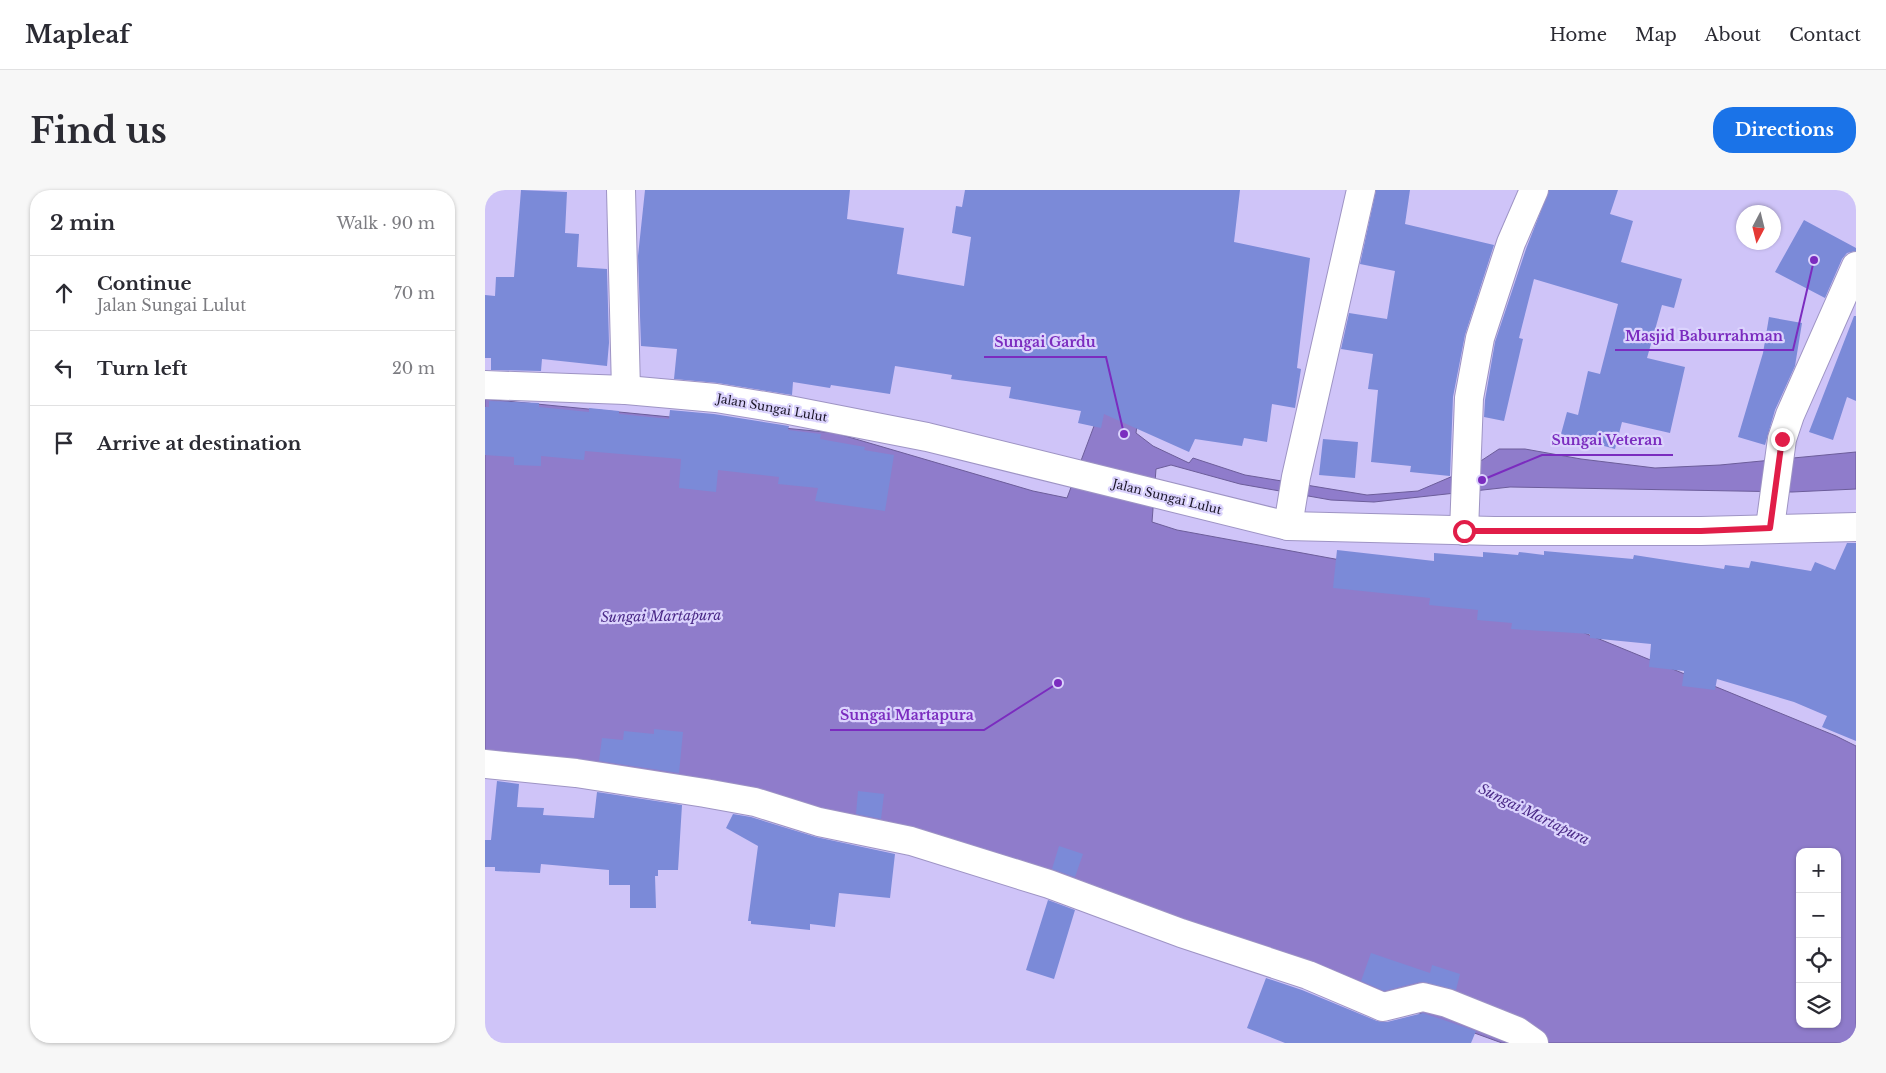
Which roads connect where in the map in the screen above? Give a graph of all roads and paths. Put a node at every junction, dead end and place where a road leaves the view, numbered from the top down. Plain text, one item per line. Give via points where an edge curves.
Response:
1 (621, 190) edge
2 (1361, 190) edge
3 (1534, 190) edge
4 (1856, 266) edge
5 (485, 385) edge
6 (626, 390) junction
7 (1289, 516) junction
8 (1856, 527) edge
9 (1770, 528) junction
10 (1464, 531) junction
11 (485, 764) edge
12 (1534, 1043) edge

1 - 6 street
2 - 7 street
3 - 10 street via 1511,243 1481,338 1469,398
4 - 9 street via 1782,439
5 - 6 street, Jalan Sungai Lulut
6 - 7 street, Jalan Sungai Lulut via 716,398 789,410 927,437 1199,505
7 - 10 street, Jalan Sungai Lulut
8 - 9 street, Jalan Sungai Lulut
9 - 10 street, Jalan Sungai Lulut
11 - 12 street via 576,773 755,802 819,822 911,841 1049,884 1308,975 1383,1007 1423,997 1447,1002 1517,1031

